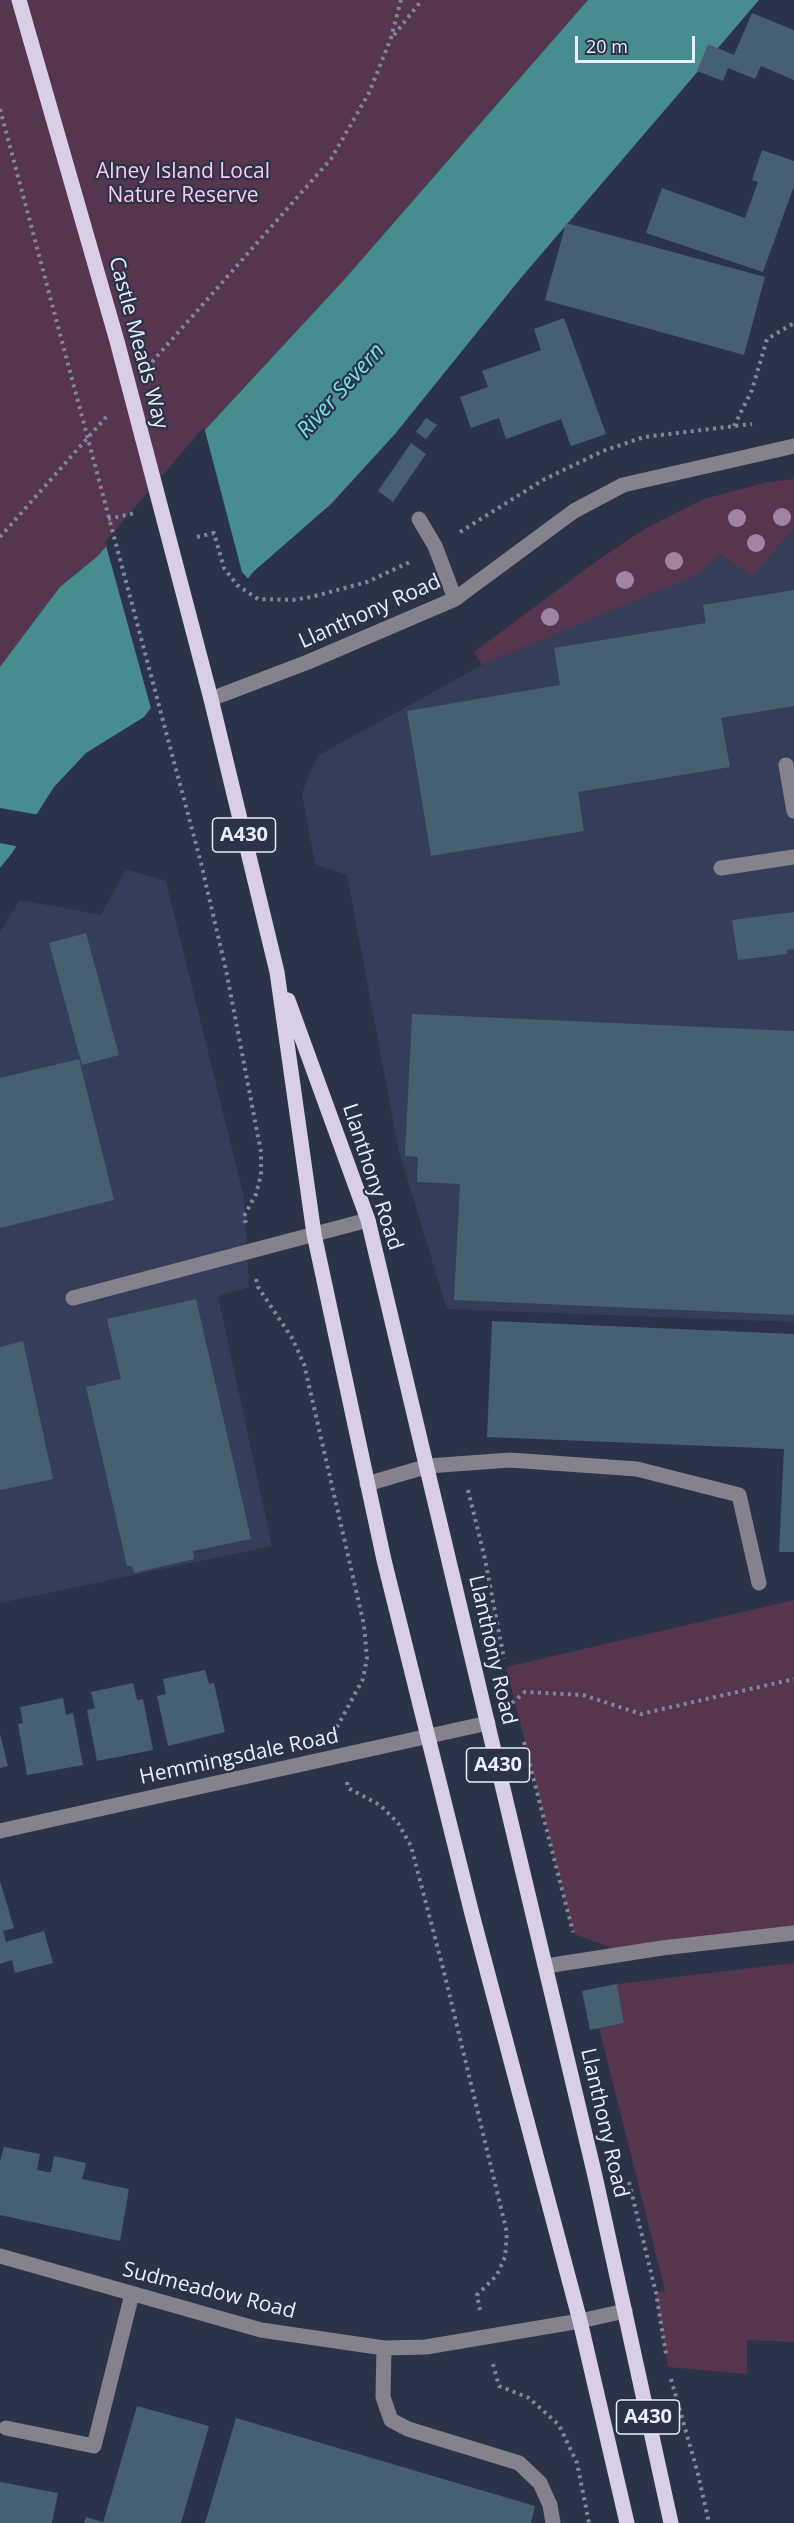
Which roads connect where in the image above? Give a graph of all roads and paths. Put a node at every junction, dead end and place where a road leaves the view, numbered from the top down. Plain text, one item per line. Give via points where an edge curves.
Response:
1 (19, 0) edge
2 (401, 0) edge
3 (422, 0) edge
4 (391, 38) junction
5 (0, 109) edge
6 (794, 323) edge
7 (147, 367) dead end
8 (111, 411) dead end
9 (754, 423) dead end
10 (734, 426) junction
11 (794, 446) edge
12 (543, 480) dead end
13 (419, 519) dead end
14 (214, 533) dead end
15 (0, 537) edge
16 (311, 597) dead end
17 (454, 598) junction
18 (209, 696) junction
19 (786, 765) dead end
20 (794, 811) edge
21 (794, 856) edge
22 (721, 868) dead end
23 (277, 972) junction
24 (368, 1220) junction
25 (314, 1234) junction
26 (250, 1252) junction
27 (73, 1298) dead end
28 (462, 1464) junction
29 (428, 1466) junction
30 (367, 1484) junction
31 (759, 1583) dead end
32 (506, 1666) dead end
33 (794, 1679) edge
34 (511, 1690) dead end
35 (514, 1702) junction
36 (517, 1713) dead end
37 (488, 1723) junction
38 (523, 1736) dead end
39 (428, 1737) junction
40 (342, 1757) junction
41 (0, 1831) edge
42 (794, 1934) edge
43 (577, 1961) junction
44 (546, 1966) junction
45 (628, 2179) dead end
46 (0, 2256) edge
47 (132, 2294) junction
48 (625, 2311) junction
49 (580, 2321) junction
50 (486, 2337) junction
51 (384, 2348) junction
52 (666, 2356) dead end
53 (671, 2378) dead end
54 (6, 2428) dead end
55 (553, 2523) edge
56 (589, 2523) edge
57 (627, 2523) edge
58 (670, 2523) edge
59 (709, 2523) edge

1 - 18 main road, Castle Meads Way / A430 via 117,340
2 - 4 path
3 - 4 path
4 - 7 path via 369,93 331,159
5 - 26 path via 201,862 223,959 258,1132 261,1175 244,1216
6 - 10 path via 767,339 752,390
8 - 15 path
9 - 10 path
10 - 12 path via 644,437 603,451
11 - 17 street, Llanthony Road via 623,485 574,511
13 - 17 street via 435,546
14 - 16 path via 224,568 237,585 258,599
17 - 18 street, Llanthony Road via 308,662
18 - 23 main road, Llanthony Road / A430
19 - 20 street
21 - 22 street
23 - 24 main road, Llanthony Road / A430
23 - 25 main road, Llanthony Road
24 - 25 street
24 - 29 main road, Llanthony Road / A430
25 - 26 street
25 - 30 main road, Llanthony Road
26 - 27 street
26 - 40 path via 258,1287 292,1338 304,1364 364,1624 367,1658 363,1678 337,1728
28 - 29 street
28 - 31 street via 510,1460 637,1469 739,1495
28 - 32 path
29 - 30 street
29 - 37 main road, Llanthony Road / A430
30 - 39 main road, Llanthony Road
33 - 35 path via 641,1714 583,1695 525,1692
34 - 35 path
35 - 36 path
35 - 37 path
37 - 39 street, Hemmingsdale Road
37 - 44 main road, Llanthony Road / A430
38 - 43 path via 574,1934
39 - 40 street, Hemmingsdale Road
39 - 49 main road, Llanthony Road
40 - 41 street, Hemmingsdale Road
40 - 50 path via 348,1788 380,1805 398,1822 411,1846 481,2118 507,2233 506,2257 497,2275 477,2295
42 - 43 street
43 - 44 street
44 - 48 main road, Llanthony Road / A430
45 - 52 path via 657,2293
46 - 47 street, Sudmeadow Road
47 - 51 street, Sudmeadow Road via 261,2330
47 - 54 street via 94,2446
48 - 49 street, Sudmeadow Road
48 - 58 main road, Llanthony Road / A430
49 - 50 street, Sudmeadow Road
49 - 57 main road, Llanthony Road
50 - 51 street, Sudmeadow Road via 426,2347
50 - 56 path via 499,2386 529,2398 559,2425 577,2463
51 - 55 street via 383,2397 391,2420 408,2429 519,2463 540,2483
53 - 59 path

